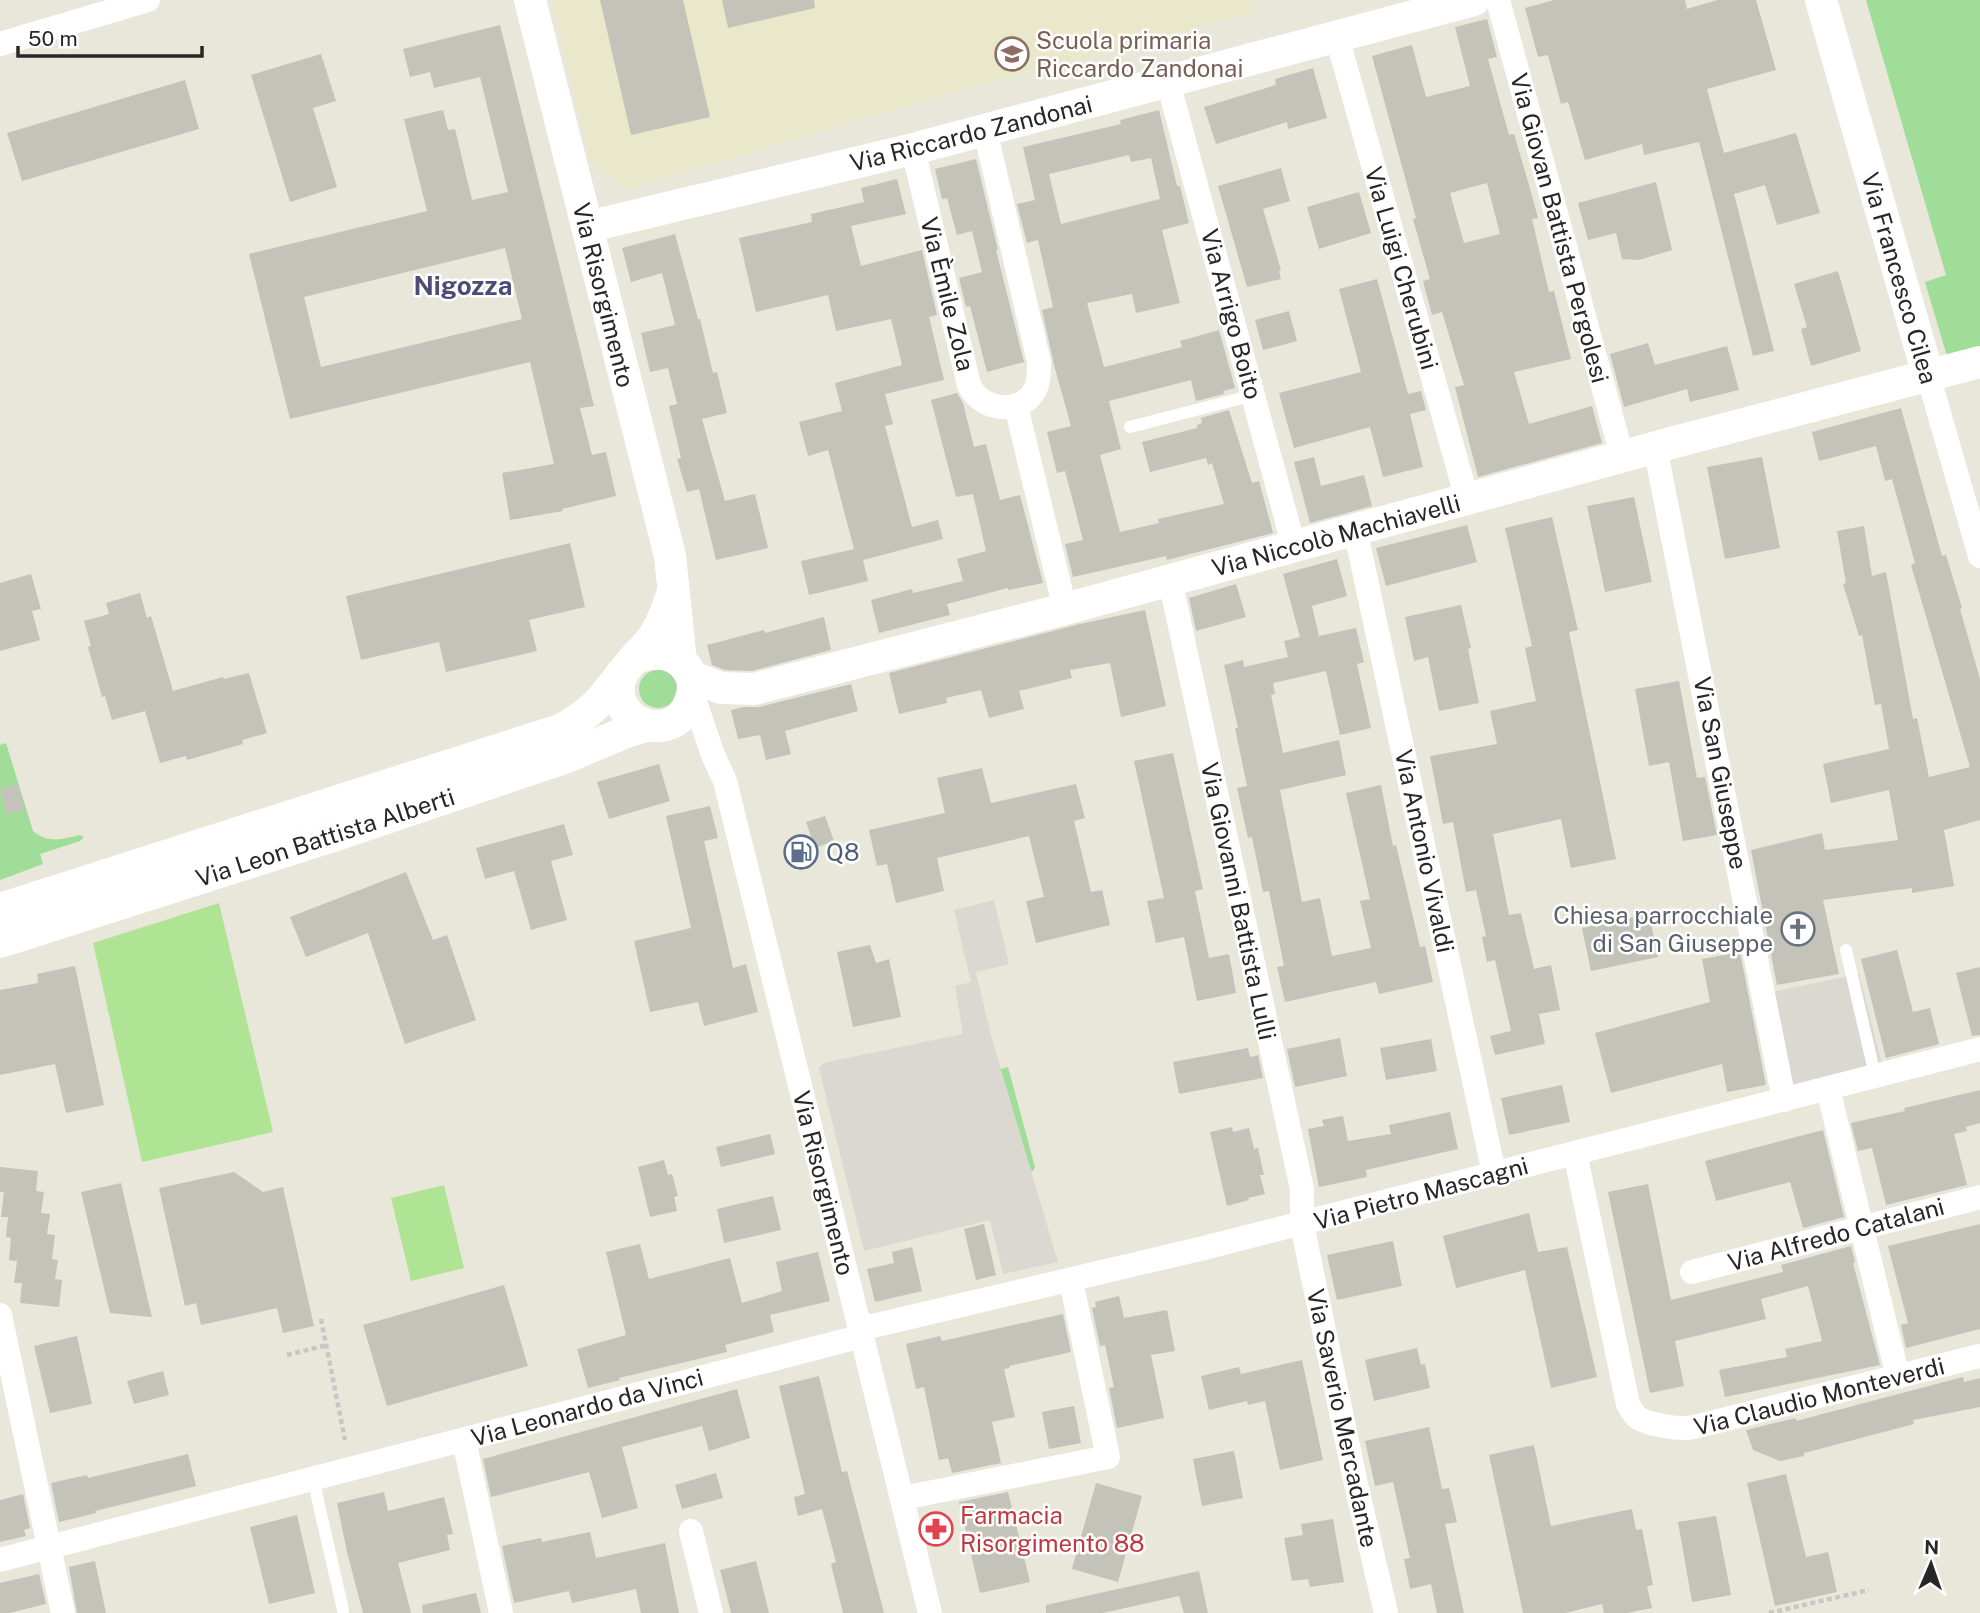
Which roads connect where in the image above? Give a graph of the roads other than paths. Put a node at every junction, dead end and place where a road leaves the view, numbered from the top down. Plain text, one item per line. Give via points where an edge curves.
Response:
1 (149, 0) edge
2 (530, 0) edge
3 (1498, 0) edge
4 (1821, 0) edge
5 (1459, 2) edge
6 (1337, 37) junction
7 (0, 44) edge
8 (1168, 82) junction
9 (985, 130) junction
10 (912, 149) junction
11 (587, 227) junction
12 (1980, 362) edge
13 (1928, 375) junction
14 (1254, 396) junction
15 (1016, 406) junction
16 (1130, 427) dead end
17 (1655, 447) junction
18 (1622, 456) junction
19 (1467, 499) junction
20 (1355, 529) junction
21 (1294, 547) junction
22 (1980, 556) edge
23 (1170, 580) junction
24 (674, 590) junction
25 (1065, 609) junction
26 (629, 666) junction
27 (689, 678) junction
28 (658, 725) junction
29 (713, 755) junction
30 (0, 909) edge
31 (0, 942) edge
32 (1846, 950) dead end
33 (1980, 1049) edge
34 (1875, 1075) junction
35 (1828, 1089) junction
36 (1784, 1100) junction
37 (1576, 1153) junction
38 (1494, 1173) junction
39 (1980, 1197) edge
40 (1302, 1223) junction
41 (1862, 1227) junction
42 (1692, 1272) dead end
43 (1071, 1281) junction
44 (0, 1315) edge
45 (861, 1333) junction
46 (1980, 1356) edge
47 (1898, 1377) junction
48 (464, 1440) junction
49 (313, 1479) junction
50 (903, 1497) junction
51 (691, 1531) dead end
52 (48, 1547) junction
53 (0, 1560) edge
54 (343, 1610) dead end
55 (63, 1613) edge
56 (501, 1613) edge
57 (711, 1613) edge
58 (930, 1613) edge
59 (1386, 1613) edge

1 - 7 street
2 - 11 street, Via Risorgimento
3 - 18 street, Via Giovan Battista Pergolesi
4 - 13 street, Via Francesco Cilea
5 - 6 street, Via Riccardo Zandonai
6 - 8 street, Via Riccardo Zandonai
6 - 19 street, Via Luigi Cherubini
8 - 9 street, Via Riccardo Zandonai
8 - 14 street, Via Arrigo Boito
9 - 10 street, Via Riccardo Zandonai
9 - 15 street via 1039,362 1034,391
10 - 11 street, Via Riccardo Zandonai
10 - 15 street, Via Èmile Zola via 970,385 981,401 998,407
11 - 24 street, Via Risorgimento via 670,556
12 - 13 street, Via Niccolò Machiavelli
13 - 17 street, Via Niccolò Machiavelli
13 - 22 street, Via Francesco Cilea
14 - 16 lane
14 - 21 street, Via Arrigo Boito
15 - 25 street
17 - 18 street, Via Niccolò Machiavelli
17 - 36 street, Via San Giuseppe
18 - 19 street, Via Niccolò Machiavelli
19 - 20 street, Via Niccolò Machiavelli
20 - 21 street, Via Niccolò Machiavelli
20 - 38 street, Via Antonio Vivaldi
21 - 23 street, Via Niccolò Machiavelli
23 - 25 street, Via Niccolò Machiavelli
23 - 40 street, Via Giovanni Battista Lulli via 1302,1189
24 - 26 street, Via Risorgimento via 654,636
24 - 27 street, Via Risorgimento
25 - 27 street, Via Niccolò Machiavelli via 754,689 721,688
26 - 27 street via 647,653 659,652 671,655
26 - 28 street via 619,684 622,705 636,722
26 - 30 street, Via Leon Battista Alberti via 597,706 560,730
27 - 28 street via 685,713
27 - 29 street, Via Risorgimento
28 - 29 street
28 - 31 street, Via Leon Battista Alberti via 626,732 567,757 336,835
29 - 45 street, Via Risorgimento via 725,781
32 - 34 lane
33 - 34 street, Via Pietro Mascagni
34 - 35 street, Via Pietro Mascagni
35 - 36 street, Via Pietro Mascagni
35 - 41 street
36 - 37 street, Via Pietro Mascagni
37 - 38 street, Via Pietro Mascagni
37 - 47 street, Via Claudio Monteverdi via 1625,1390 1631,1411 1641,1419 1686,1429
38 - 40 street, Via Pietro Mascagni
39 - 41 street, Via Alfredo Catalani
40 - 43 street, Via Pietro Mascagni
40 - 59 street, Via Saverio Mercadante
41 - 42 street, Via Alfredo Catalani
41 - 47 street
43 - 45 street, Via Pietro Mascagni
43 - 50 street via 1108,1457
44 - 52 street
45 - 48 street, Via Leonardo da Vinci
45 - 50 street, Via Risorgimento
46 - 47 street, Via Claudio Monteverdi
48 - 49 street, Via Leonardo da Vinci
48 - 56 street
49 - 52 street, Via Leonardo da Vinci
49 - 54 lane
50 - 58 street, Via Risorgimento
51 - 57 street
52 - 53 street, Via Leonardo da Vinci
52 - 55 street

